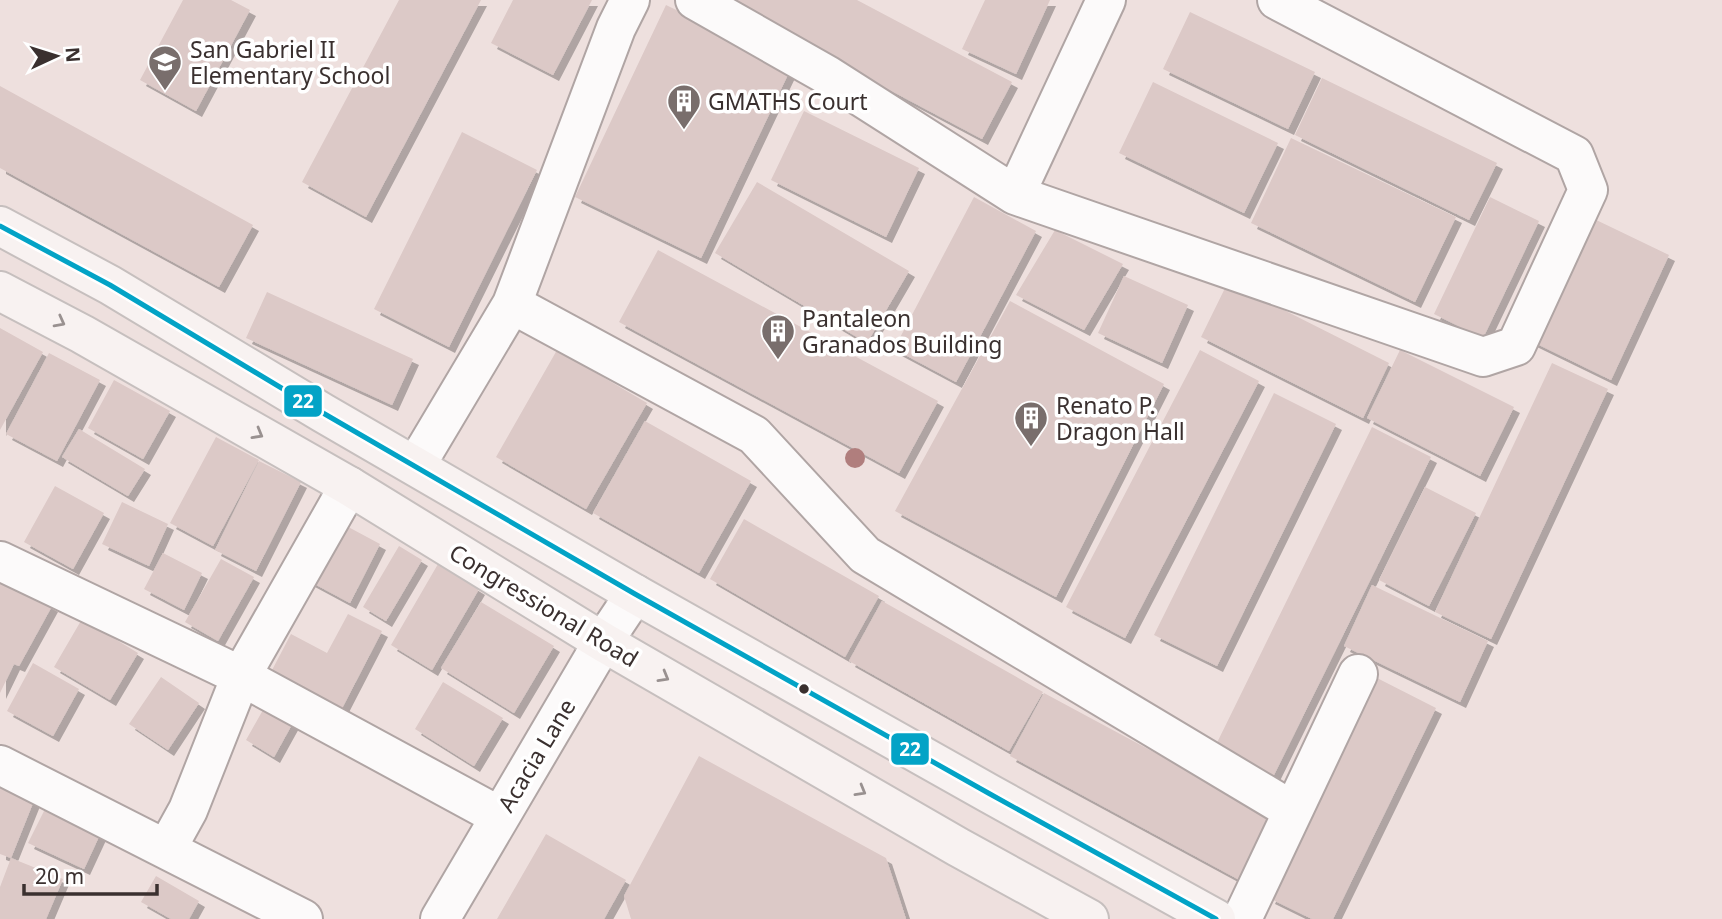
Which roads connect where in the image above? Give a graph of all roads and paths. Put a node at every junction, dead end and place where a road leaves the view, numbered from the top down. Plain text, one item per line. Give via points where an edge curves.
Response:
1 (630, 0) edge
2 (695, 0) edge
3 (1106, 0) edge
4 (1277, 0) edge
5 (1015, 195) junction
6 (0, 226) edge
7 (0, 290) edge
8 (512, 304) junction
9 (416, 465) junction
10 (349, 486) junction
11 (0, 561) edge
12 (635, 594) junction
13 (603, 642) junction
14 (1358, 674) dead end
15 (241, 677) junction
16 (0, 765) edge
17 (1293, 811) junction
18 (499, 816) junction
19 (167, 848) junction
20 (303, 919) edge
21 (440, 919) edge
22 (1089, 919) edge
23 (1216, 919) edge
24 (1242, 919) edge

1 - 8 street
2 - 5 street via 827,75
3 - 5 street
4 - 5 street via 1574,155 1588,190 1516,346 1483,357
6 - 9 main road via 110,285
7 -> 10 main road, Congressional Road
8 - 9 street
8 - 17 street via 754,435 865,555
9 - 12 main road
10 - 13 main road, Congressional Road
10 - 15 street
11 - 15 street
12 - 13 street, Acacia Lane
12 - 23 main road
13 - 18 street, Acacia Lane
13 -> 22 main road, Congressional Road
14 - 17 street
15 - 18 street
15 - 19 street via 188,810
16 - 19 street
17 - 24 street
18 - 21 street, Acacia Lane
19 - 20 street

